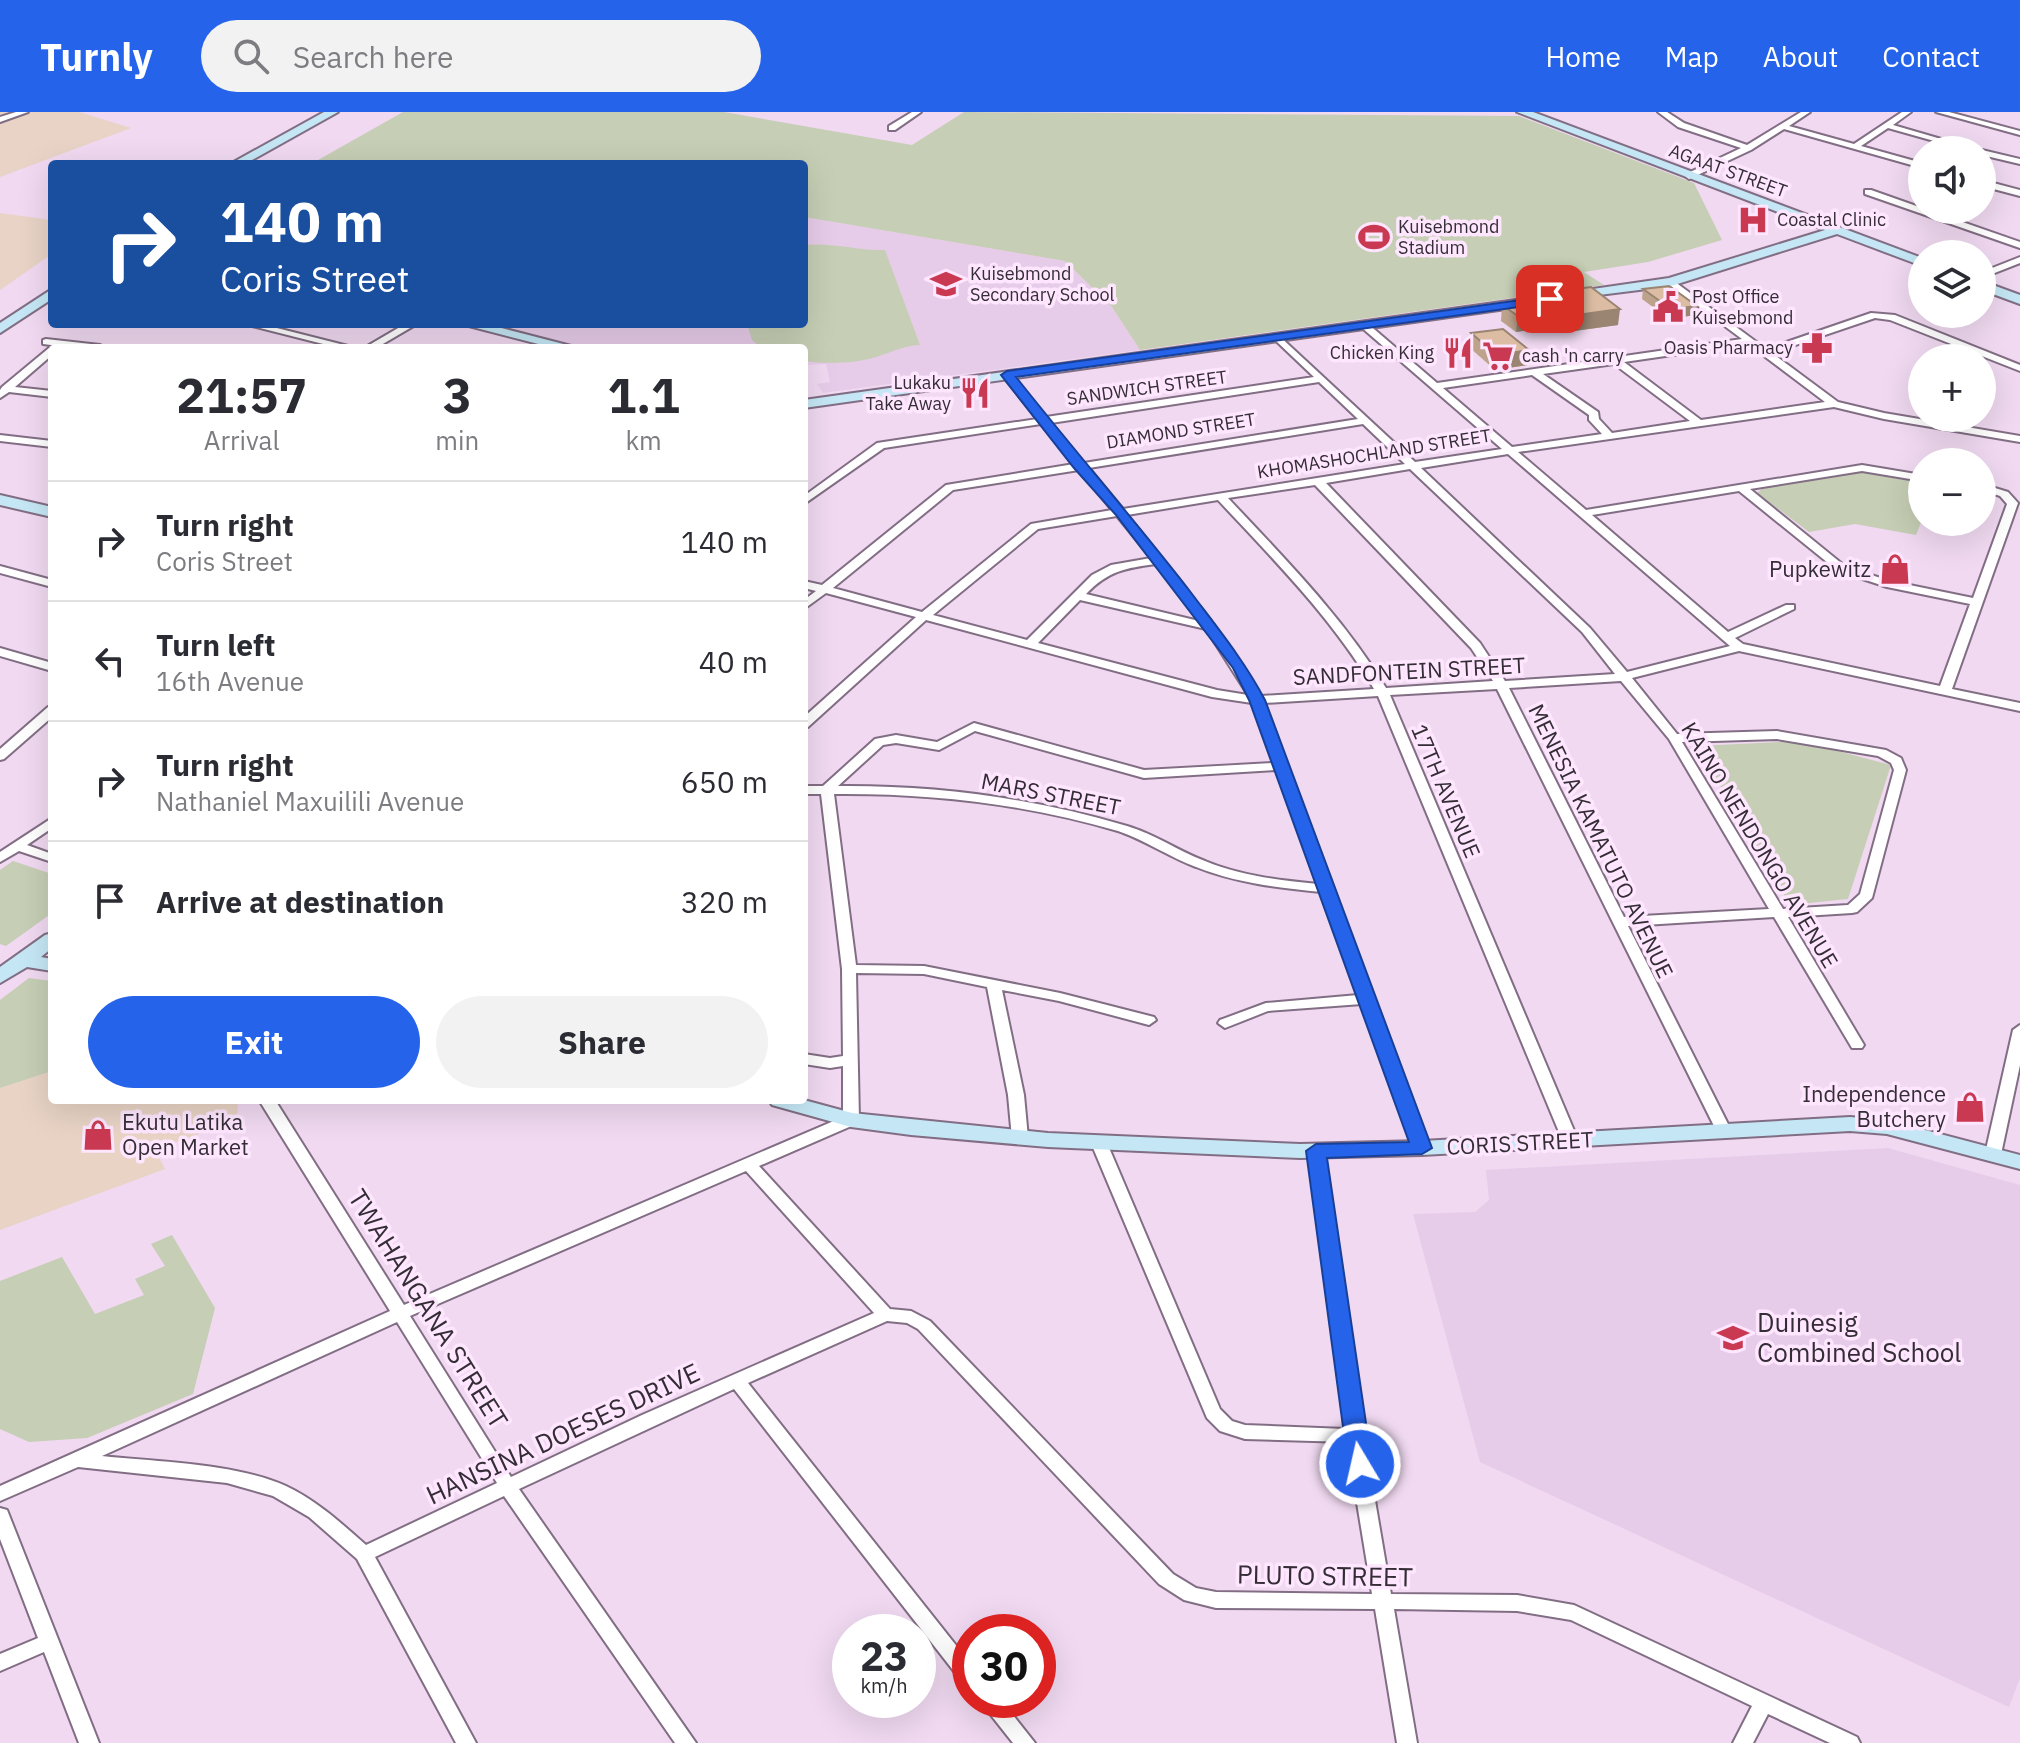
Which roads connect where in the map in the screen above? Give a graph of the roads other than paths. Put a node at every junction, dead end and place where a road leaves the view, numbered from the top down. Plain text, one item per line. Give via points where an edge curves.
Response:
1 (24, 112) edge
2 (332, 112) edge
3 (917, 112) edge
4 (1523, 112) edge
5 (1662, 112) edge
6 (1806, 112) edge
7 (1907, 112) edge
8 (1940, 112) edge
9 (0, 120) edge
10 (1888, 126) junction
11 (1784, 127) junction
12 (892, 128) dead end
13 (2020, 133) edge
14 (1924, 136) edge
15 (1855, 147) junction
16 (1748, 148) junction
17 (1996, 156) edge
18 (243, 160) edge
19 (1908, 162) edge
20 (2020, 162) edge
21 (1689, 176) junction
22 (1996, 187) edge
23 (1868, 192) dead end
24 (2020, 193) edge
25 (1838, 230) junction
26 (2020, 245) edge
27 (1908, 257) edge
28 (2020, 260) edge
29 (1996, 269) edge
30 (1671, 282) junction
31 (1996, 291) edge
32 (48, 296) edge
33 (2020, 300) edge
34 (1364, 325) junction
35 (266, 328) edge
36 (405, 328) edge
37 (485, 328) edge
38 (0, 329) edge
39 (1277, 337) junction
40 (1751, 341) junction
41 (334, 344) edge
42 (376, 344) edge
43 (555, 344) edge
44 (48, 351) edge
45 (1766, 352) junction
46 (1615, 360) junction
47 (2020, 368) edge
48 (1533, 371) junction
49 (1007, 375) junction
50 (1322, 379) junction
51 (1436, 386) junction
52 (3, 392) edge
53 (48, 394) edge
54 (808, 403) edge
55 (1834, 404) junction
56 (1042, 420) junction
57 (1366, 421) junction
58 (1699, 423) junction
59 (2020, 425) edge
60 (1609, 436) junction
61 (0, 438) edge
62 (2017, 438) edge
63 (48, 444) edge
64 (1512, 450) junction
65 (1078, 465) junction
66 (1415, 465) junction
67 (1908, 476) edge
68 (1318, 481) junction
69 (1740, 487) junction
70 (1996, 491) edge
71 (1220, 496) junction
72 (808, 498) edge
73 (0, 500) edge
74 (48, 511) edge
75 (1121, 512) junction
76 (1585, 513) junction
77 (1159, 560) junction
78 (0, 569) edge
79 (48, 583) edge
80 (808, 585) edge
81 (823, 589) junction
82 (1080, 596) junction
83 (808, 602) edge
84 (1977, 602) junction
85 (1790, 607) dead end
86 (924, 616) junction
87 (1210, 627) junction
88 (1727, 637) junction
89 (1030, 644) junction
90 (1739, 647) junction
91 (0, 652) edge
92 (48, 666) edge
93 (1622, 677) junction
94 (1502, 686) junction
95 (1945, 690) junction
96 (1383, 693) junction
97 (1257, 700) junction
98 (2020, 707) edge
99 (48, 713) edge
100 (808, 720) edge
101 (1674, 738) junction
102 (6, 744) edge
103 (0, 756) edge
104 (1282, 766) junction
105 (827, 789) junction
106 (808, 790) edge
107 (48, 825) edge
108 (17, 846) junction
109 (48, 857) edge
110 (0, 858) edge
111 (1327, 889) junction
112 (1779, 913) junction
113 (1618, 922) junction
114 (48, 942) edge
115 (23, 960) junction
116 (48, 964) edge
117 (849, 969) junction
118 (0, 977) edge
119 (994, 986) junction
120 (1367, 999) junction
121 (1149, 1020) dead end
122 (1225, 1023) dead end
123 (2020, 1030) edge
124 (1857, 1045) dead end
125 (2016, 1058) edge
126 (808, 1060) edge
127 (851, 1060) junction
128 (269, 1104) edge
129 (794, 1104) edge
130 (851, 1120) junction
131 (1724, 1132) junction
132 (1020, 1138) junction
133 (1570, 1140) junction
134 (1099, 1143) junction
135 (1422, 1148) junction
136 (1316, 1151) junction
137 (1993, 1154) junction
138 (2020, 1162) edge
139 (750, 1166) junction
140 (402, 1313) junction
141 (885, 1315) junction
142 (738, 1382) junction
143 (1355, 1436) junction
144 (76, 1460) junction
145 (509, 1488) junction
146 (0, 1494) edge
147 (0, 1515) edge
148 (364, 1554) junction
149 (1385, 1604) junction
150 (48, 1642) junction
151 (952, 1654) edge
152 (0, 1663) edge
153 (1764, 1702) junction
154 (1004, 1718) edge
155 (89, 1743) edge
156 (466, 1743) edge
157 (686, 1743) edge
158 (1025, 1743) edge
159 (1407, 1743) edge
160 (1743, 1743) edge
161 (1850, 1743) edge

1 - 9 street
2 - 18 street
3 - 12 street
4 - 21 street, AGAAT STREET
5 - 16 street via 1681,125
6 - 11 street
7 - 10 street
8 - 13 street
10 - 14 street
10 - 15 street
11 - 15 street
11 - 16 street
15 - 19 street
16 - 21 street
17 - 20 street
21 - 25 street, AGAAT STREET
22 - 24 street
23 - 26 street
25 - 27 street, AGAAT STREET
25 - 30 street
28 - 29 street
30 - 34 street
30 - 40 street
31 - 33 street
32 - 38 street
34 - 39 street
34 - 51 street
35 - 41 street
36 - 42 street
37 - 43 street
39 - 49 street
39 - 50 street, KAINO NENDONGO AVENUE
40 - 45 street
40 - 46 street
44 - 52 street
45 - 47 street via 1861,317 1884,316
45 - 55 street
46 - 48 street
46 - 58 street
48 - 51 street
48 - 60 street via 1594,414
49 - 54 street
49 - 56 street
50 - 56 street, SANDWICH STREET
50 - 57 street, KAINO NENDONGO AVENUE
51 - 64 street
52 - 53 street
55 - 58 street, KHOMASHOCHLAND STREET
55 - 62 street, KHOMASHOCHLAND STREET
56 - 65 street
56 - 72 street, SANDWICH STREET via 881,445
57 - 65 street, DIAMOND STREET
57 - 66 street, KAINO NENDONGO AVENUE
58 - 60 street, KHOMASHOCHLAND STREET
59 - 62 street
60 - 64 street, KHOMASHOCHLAND STREET
61 - 63 street
64 - 66 street, KHOMASHOCHLAND STREET
64 - 76 street
65 - 75 street
65 - 81 street, DIAMOND STREET via 945,490
66 - 68 street, KHOMASHOCHLAND STREET
66 - 93 street, KAINO NENDONGO AVENUE via 1577,620
67 - 69 street via 1862,468
68 - 71 street, KHOMASHOCHLAND STREET
68 - 94 street, MENESIA KAMATUTO AVENUE via 1476,646
69 - 76 street
69 - 84 street via 1842,569
70 - 84 street via 2013,503
71 - 75 street, KHOMASHOCHLAND STREET
71 - 96 street, 17TH AVENUE via 1344,635
73 - 74 street
75 - 77 street
75 - 86 street, KHOMASHOCHLAND STREET via 1027,529
76 - 88 street
77 - 82 street via 1115,567 1096,577
77 - 87 street
78 - 79 street
80 - 81 street, SANDFONTEIN STREET
81 - 83 street, DIAMOND STREET
81 - 86 street, SANDFONTEIN STREET
82 - 87 street
82 - 89 street
84 - 95 street
85 - 88 street
86 - 89 street, SANDFONTEIN STREET
86 - 100 street, KHOMASHOCHLAND STREET
87 - 97 street
88 - 90 street
89 - 97 street, SANDFONTEIN STREET
90 - 93 street, SANDFONTEIN STREET
90 - 95 street, SANDFONTEIN STREET
91 - 92 street
93 - 94 street, SANDFONTEIN STREET
93 - 101 street, KAINO NENDONGO AVENUE
94 - 96 street, SANDFONTEIN STREET
94 - 113 street, MENESIA KAMATUTO AVENUE
95 - 98 street, SANDFONTEIN STREET
96 - 97 street, SANDFONTEIN STREET
96 - 133 street, 17TH AVENUE
97 - 104 street
99 - 102 street
101 - 112 street, KAINO NENDONGO AVENUE
101 - 112 street via 1792,737 1882,753 1896,761 1900,770 1867,895 1852,909
102 - 103 street
104 - 105 street via 1144,774 974,727 939,746 896,739 879,742
104 - 111 street
105 - 106 street, MARS STREET
105 - 111 street, MARS STREET via 941,794 1031,808 1123,829 1229,875
105 - 117 street
107 - 108 street
108 - 109 street
108 - 110 street
111 - 120 street
112 - 113 street
112 - 124 street, KAINO NENDONGO AVENUE
113 - 131 street, MENESIA KAMATUTO AVENUE
114 - 115 street
115 - 116 street
115 - 118 street
117 - 119 street via 914,968
117 - 127 street
119 - 121 street
119 - 132 street
120 - 122 street via 1266,1007
120 - 135 street
123 - 125 street
125 - 137 street
126 - 127 street
127 - 130 street
128 - 140 street, TWAHANGANA STREET
129 - 130 street, CORIS STREET
130 - 132 street, CORIS STREET
130 - 139 street
131 - 133 street, CORIS STREET
131 - 137 street, CORIS STREET via 1850,1124 1887,1127
132 - 134 street, CORIS STREET
133 - 135 street, CORIS STREET
134 - 136 street, CORIS STREET
134 - 143 street via 1213,1413 1226,1426 1245,1432
135 - 136 street, CORIS STREET
136 - 143 street
137 - 138 street, CORIS STREET
139 - 140 street
139 - 141 street
140 - 144 street
140 - 145 street, TWAHANGANA STREET
141 - 142 street, HANSINA DOESES DRIVE
141 - 149 street, PLUTO STREET via 911,1317 924,1325 1166,1579 1191,1595
142 - 145 street, HANSINA DOESES DRIVE
142 - 151 street
143 - 149 street
144 - 146 street
144 - 148 street via 227,1476 279,1491 315,1512
145 - 148 street, HANSINA DOESES DRIVE
145 - 157 street, TWAHANGANA STREET
147 - 150 street
148 - 156 street
149 - 153 street, PLUTO STREET via 1517,1603 1574,1613
149 - 159 street
150 - 152 street
150 - 155 street
153 - 160 street
153 - 161 street, PLUTO STREET
154 - 158 street

